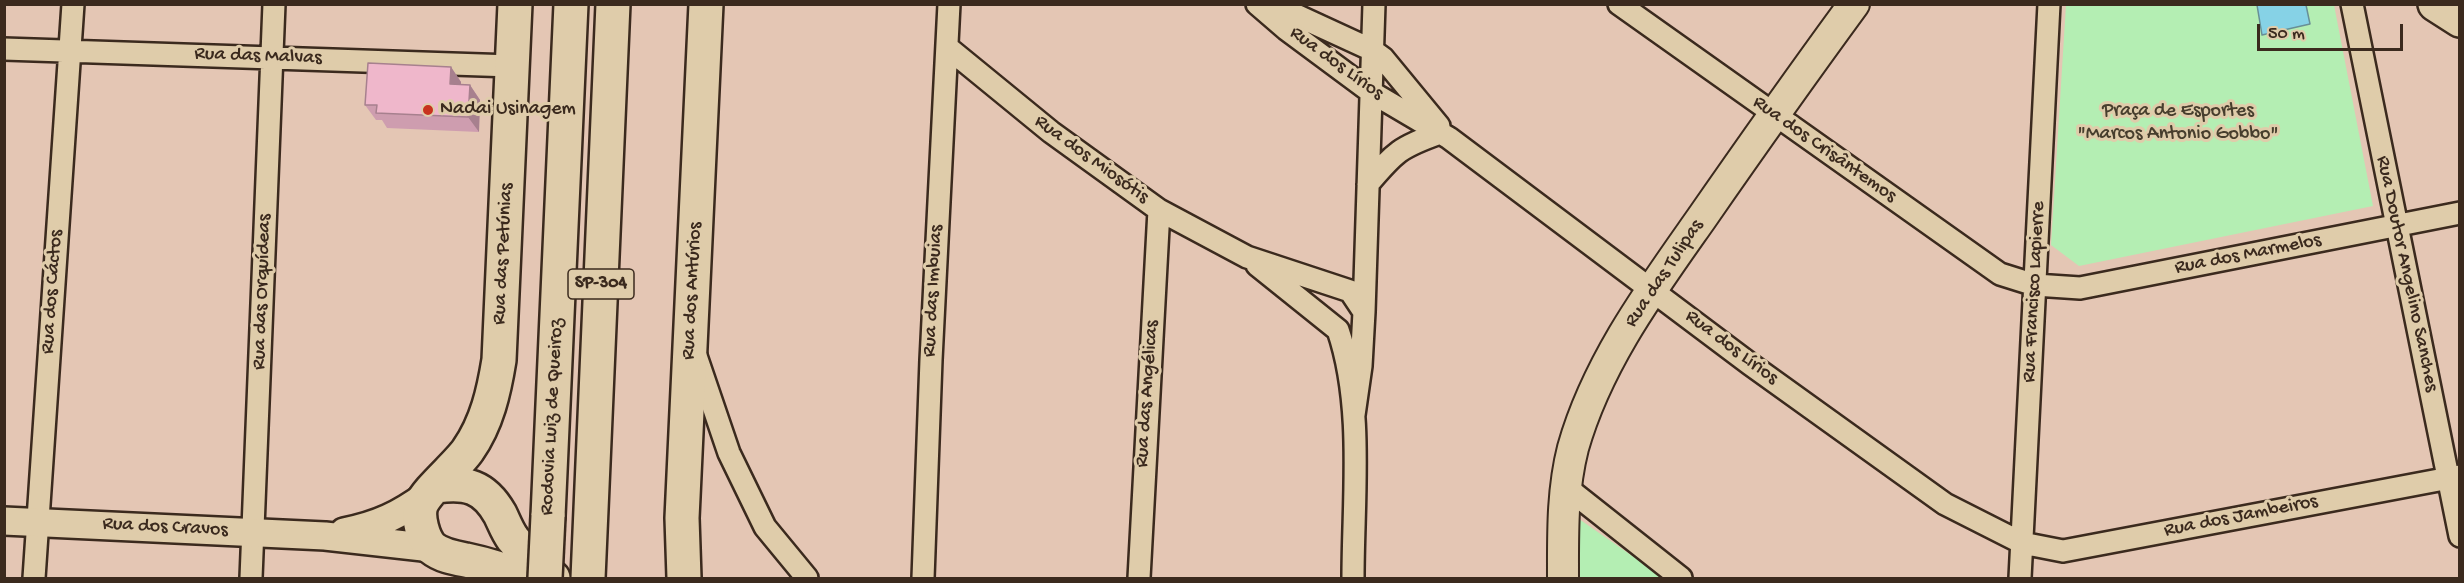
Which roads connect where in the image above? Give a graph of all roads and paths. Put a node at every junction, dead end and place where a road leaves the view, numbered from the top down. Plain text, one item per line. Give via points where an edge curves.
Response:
1 (73, 4) edge
2 (274, 4) edge
3 (515, 4) edge
4 (571, 4) edge
5 (613, 4) edge
6 (706, 4) edge
7 (949, 4) edge
8 (1257, 4) edge
9 (1272, 4) edge
10 (1374, 4) edge
11 (1619, 4) edge
12 (1854, 4) edge
13 (2049, 4) edge
14 (2435, 4) edge
15 (2354, 7) edge
16 (2460, 20) edge
17 (947, 47) junction
18 (4, 49) edge
19 (1372, 50) junction
20 (71, 51) junction
21 (272, 58) junction
22 (512, 66) junction
23 (1371, 92) junction
24 (1774, 114) junction
25 (1444, 135) junction
26 (1368, 184) junction
27 (1159, 210) junction
28 (2460, 213) edge
29 (2396, 226) junction
30 (1247, 257) junction
31 (2035, 285) junction
32 (1652, 289) junction
33 (1364, 312) junction
34 (1338, 330) junction
35 (691, 342) junction
36 (1354, 416) junction
37 (2454, 476) edge
38 (1566, 487) junction
39 (432, 490) junction
40 (4, 521) edge
41 (37, 522) junction
42 (253, 532) junction
43 (325, 536) junction
44 (2460, 536) edge
45 (2022, 543) junction
46 (432, 548) junction
47 (588, 571) edge
48 (34, 579) edge
49 (251, 579) edge
50 (451, 579) edge
51 (523, 579) edge
52 (545, 579) edge
53 (553, 579) edge
54 (684, 579) edge
55 (807, 579) edge
56 (923, 579) edge
57 (1139, 579) edge
58 (1353, 579) edge
59 (1563, 579) edge
60 (1681, 579) edge
61 (2020, 579) edge

1 - 20 street, Rua dos Cáctos
2 - 21 street, Rua das Orquídeas
3 - 22 main road, Rua das Petúnias
4 - 52 main road, Rodovia Luiz de Queiroz / SP-304, bridge
5 - 47 main road, Rodovia Luiz de Queiroz / SP-304
6 - 35 main road, Rua dos Antúrios
7 - 17 street, Rua das Imbuias
8 - 23 street, Rua dos Lírios
9 - 19 street, Rua dos Lírios
10 - 19 street
11 - 24 street, Rua dos Crisântemos
12 - 24 main road, Rua das Tulipas
13 - 31 street, Rua Francisco Lapierre
14 - 16 main road
15 - 29 street, Rua Doutor Angelino Sanches
17 - 27 street, Rua dos Miosótis via 1042,125
17 - 56 street, Rua das Imbuias
18 - 20 street, Rua das Malvas
19 - 23 street
19 - 25 street, Rua dos Lírios via 1383,58
20 - 21 street, Rua das Malvas
20 - 41 street, Rua dos Cáctos
21 - 22 street, Rua das Malvas
21 - 42 street, Rua das Orquídeas
22 - 39 main road, Rua das Petúnias via 499,360 494,394 468,450
23 - 25 street, Rua dos Lírios
23 - 26 street
24 - 31 street, Rua dos Crisântemos via 2000,274
24 - 32 main road, Rua das Tulipas
25 - 26 street via 1409,144 1393,155
25 - 32 street, Rua dos Lírios
26 - 33 street
27 - 30 street, Rua dos Miosótis
27 - 57 street, Rua das Angélicas
28 - 29 street, Rua dos Marmelos
29 - 31 street, Rua dos Marmelos via 2080,288
29 - 37 street, Rua Doutor Angelino Sanches
30 - 33 street, Rua dos Miosótis via 1350,291
30 - 34 street, Rua dos Miosótis
31 - 45 street, Rua Francisco Lapierre
32 - 38 main road, Rua das Tulipas via 1591,395 1573,449
32 - 45 street, Rua dos Lírios via 1936,497
33 - 34 street
33 - 36 street
34 - 36 street via 1347,354
35 - 54 main road, Rua dos Antúrios via 682,518
35 - 55 street via 729,453 765,527
36 - 58 street
37 - 44 street, Rua Doutor Angelino Sanches
37 - 45 street, Rua dos Jambeiros via 2062,551
38 - 59 main road, Rua das Tulipas via 1562,509
38 - 60 street
39 - 43 street, Rua dos Cravos via 397,516
39 - 46 main road via 419,513
39 - 53 main road via 459,483 487,496 526,555
40 - 41 street, Rua dos Cravos
41 - 42 street, Rua dos Cravos
41 - 48 street, Rua dos Cáctos
42 - 43 street, Rua dos Cravos
42 - 49 street, Rua das Orquídeas
43 - 46 street, Rua dos Cravos
45 - 61 street, Rua Francisco Lapierre
46 - 50 main road
46 - 51 main road via 452,558

